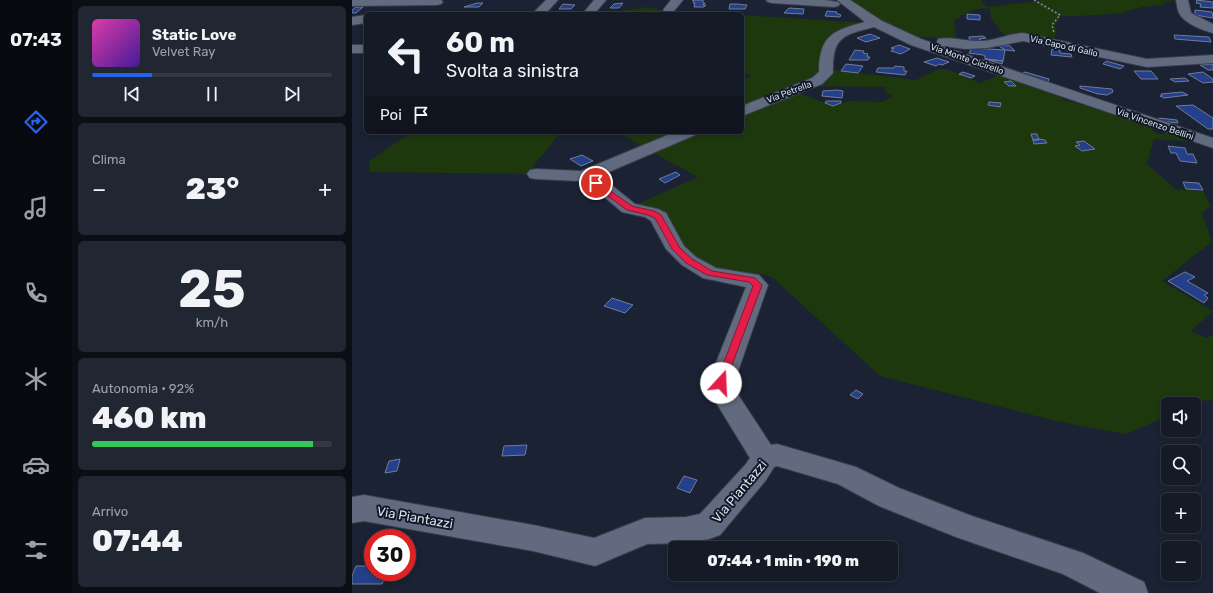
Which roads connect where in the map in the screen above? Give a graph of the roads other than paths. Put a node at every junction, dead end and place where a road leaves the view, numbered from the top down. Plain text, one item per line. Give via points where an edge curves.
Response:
1 (451, 0) edge
2 (552, 0) edge
3 (600, 0) edge
4 (677, 0) edge
5 (772, 0) edge
6 (1182, 0) edge
7 (437, 2) junction
8 (838, 2) edge
9 (352, 3) edge
10 (669, 10) dead end
11 (591, 11) dead end
12 (396, 12) edge
13 (540, 12) edge
14 (364, 19) edge
15 (352, 21) edge
16 (874, 23) junction
17 (1213, 29) edge
18 (916, 42) junction
19 (352, 49) edge
20 (364, 49) edge
21 (1213, 59) edge
22 (1098, 104) joint
23 (744, 110) edge
24 (684, 134) edge
25 (1209, 144) edge
26 (536, 174) dead end
27 (583, 176) junction
28 (765, 458) junction
29 (352, 510) edge
30 (1132, 593) edge

1 - 7 street
2 - 13 street
3 - 11 street
4 - 10 street
5 - 8 street
6 - 17 street via 1184,12 1188,16
7 - 9 street
7 - 12 street
8 - 16 street, Via Monte Cicirello
14 - 15 street
16 - 18 street, Via Monte Cicirello
16 - 23 street, Via Petrella via 838,36 828,46 826,73 817,81
18 - 21 street, Via Capo di Gallo via 930,40 977,45 1023,37 1147,63
18 - 22 street, Via Monte Cicirello
19 - 20 street
22 - 25 street, Via Vincenzo Bellini
24 - 27 street
26 - 27 street
27 - 28 street via 629,208 659,217 676,249 689,261 710,273 751,280 757,285 721,383 722,391
28 - 29 street, Via Piantazzi via 709,526 686,530 645,531 595,552 533,538 364,508
28 - 30 street, Via Piantazzi via 777,455 846,475 888,497 967,528 1072,563

